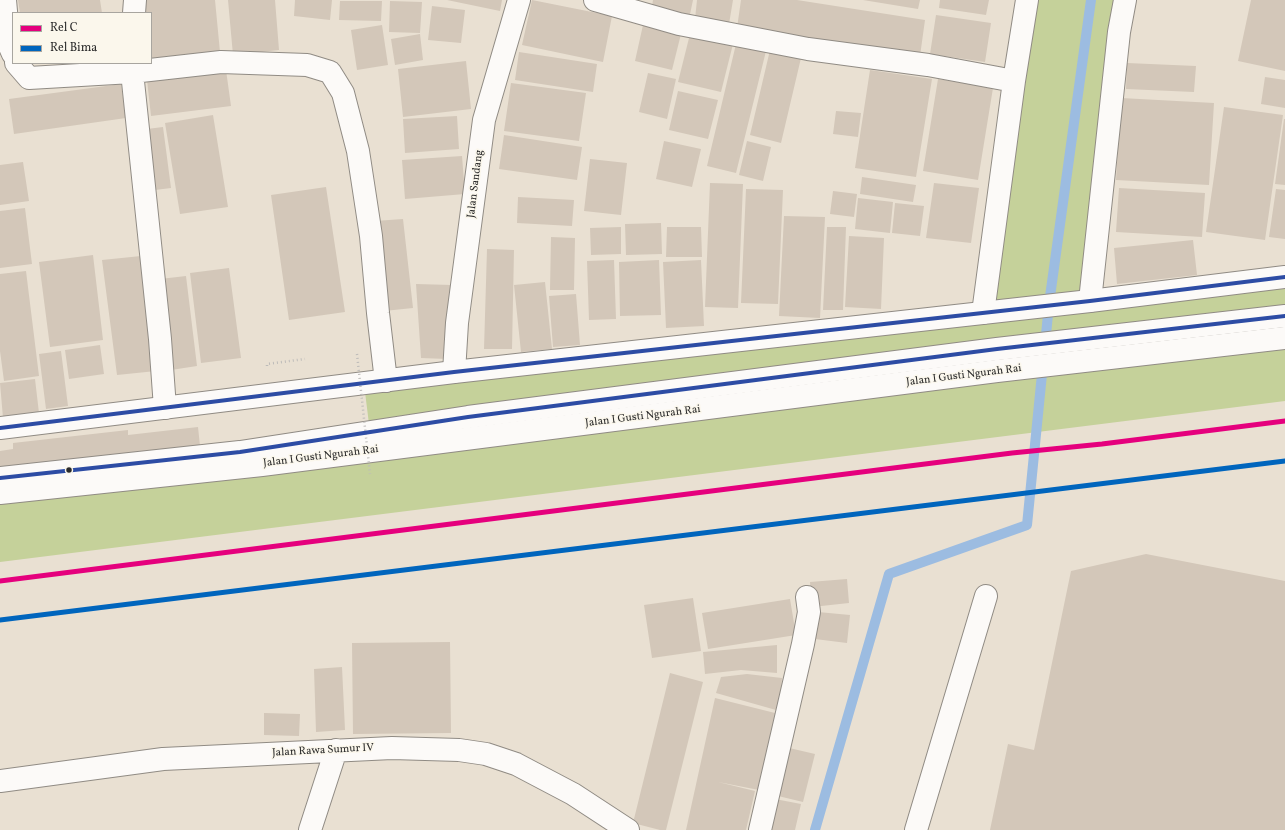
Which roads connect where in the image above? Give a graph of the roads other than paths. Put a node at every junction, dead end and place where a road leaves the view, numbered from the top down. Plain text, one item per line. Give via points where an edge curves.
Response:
1 (5, 0) edge
2 (135, 0) edge
3 (519, 0) edge
4 (595, 0) edge
5 (1028, 0) edge
6 (1125, 0) edge
7 (134, 12) edge
8 (12, 52) edge
9 (17, 64) edge
10 (132, 67) edge
11 (1014, 82) junction
12 (1285, 277) edge
13 (1080, 302) junction
14 (983, 313) junction
15 (1285, 316) edge
16 (1285, 338) edge
17 (454, 372) junction
18 (386, 381) junction
19 (165, 408) junction
20 (0, 428) edge
21 (0, 478) edge
22 (0, 493) edge
23 (986, 596) dead end
24 (807, 597) dead end
25 (336, 750) junction
26 (7, 781) edge
27 (310, 830) edge
28 (628, 830) edge
29 (760, 830) edge
30 (916, 830) edge

1 - 8 street via 9,45
2 - 7 street
3 - 17 street, Jalan Sandang via 484,120 457,323
4 - 11 street via 679,24 808,49 928,65
5 - 11 street
6 - 13 street
9 - 10 street via 29,78
10 - 18 street via 221,62 307,65 330,72 343,93 358,151 371,236
10 - 19 street
11 - 14 street
12 - 13 street
13 - 14 street
14 - 17 street
15 - 21 street via 997,348 468,417 240,452
16 - 22 street, Jalan I Gusti Ngurah Rai via 997,371 285,462
17 - 18 street
18 - 19 street
19 - 20 street
23 - 30 street
24 - 29 street via 809,612 803,644
25 - 26 street, Jalan Rawa Sumur IV via 163,759
25 - 27 street
25 - 28 street, Jalan Rawa Sumur IV via 415,748 486,754 516,764 552,782

